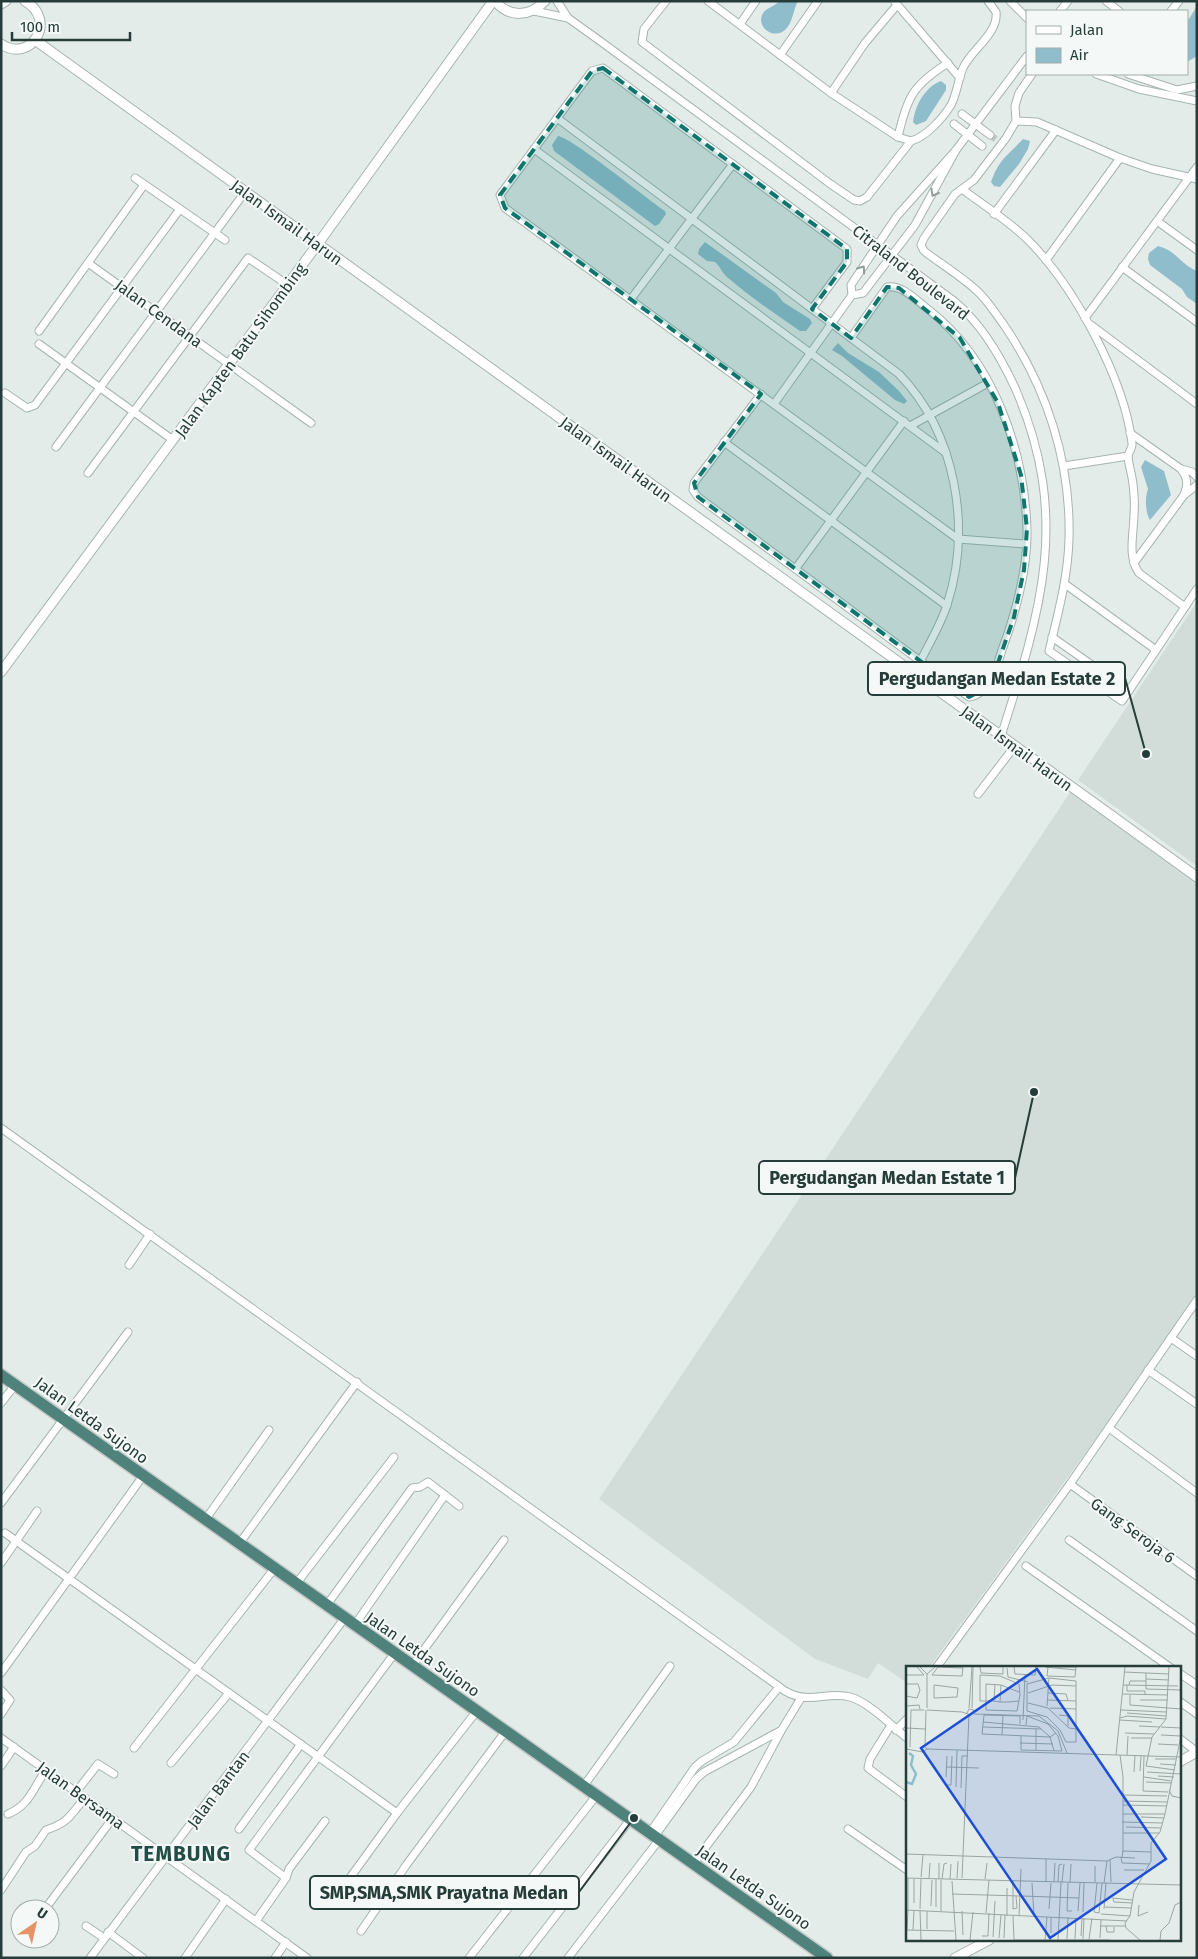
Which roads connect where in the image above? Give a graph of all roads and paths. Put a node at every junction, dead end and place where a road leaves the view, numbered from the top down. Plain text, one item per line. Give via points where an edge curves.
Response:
1 (25, 1) edge
2 (494, 1) edge
3 (545, 1) edge
4 (558, 1) edge
5 (666, 1) edge
6 (708, 1) edge
7 (756, 1) edge
8 (818, 1) edge
9 (988, 1) edge
10 (1010, 1) edge
11 (1106, 1) edge
12 (896, 3) edge
13 (37, 5) edge
14 (1118, 10) edge
15 (534, 11) junction
16 (1026, 17) edge
17 (568, 18) junction
18 (740, 24) junction
19 (35, 40) junction
20 (1, 44) edge
21 (780, 55) junction
22 (1026, 57) edge
23 (948, 63) junction
24 (1031, 75) edge
25 (1099, 75) edge
26 (1131, 75) edge
27 (960, 78) junction
28 (1197, 86) edge
29 (832, 93) junction
30 (1197, 101) edge
31 (950, 106) junction
32 (942, 116) junction
33 (557, 118) junction
34 (1016, 121) junction
35 (976, 125) junction
36 (1056, 130) junction
37 (968, 135) junction
38 (898, 137) junction
39 (996, 140) junction
40 (911, 141) junction
41 (534, 149) junction
42 (956, 150) junction
43 (988, 150) junction
44 (1120, 158) junction
45 (732, 164) junction
46 (1197, 167) edge
47 (135, 178) dead end
48 (1193, 178) edge
49 (144, 184) junction
50 (962, 189) junction
51 (244, 192) junction
52 (180, 209) junction
53 (994, 214) junction
54 (691, 219) junction
55 (1157, 220) junction
56 (215, 233) junction
57 (225, 240) dead end
58 (318, 245) junction
59 (879, 245) junction
60 (670, 248) junction
61 (1197, 250) edge
62 (891, 254) junction
63 (1046, 260) junction
64 (88, 263) junction
65 (1122, 267) junction
66 (288, 285) junction
67 (121, 286) junction
68 (852, 295) junction
69 (631, 299) junction
70 (812, 309) junction
71 (156, 312) junction
72 (1087, 321) junction
73 (1197, 322) edge
74 (832, 324) junction
75 (39, 331) dead end
76 (190, 336) junction
77 (851, 338) junction
78 (39, 344) dead end
79 (811, 352) junction
80 (66, 364) junction
81 (229, 364) junction
82 (988, 383) junction
83 (100, 388) junction
84 (5, 393) dead end
85 (761, 394) junction
86 (774, 404) junction
87 (1197, 404) edge
88 (133, 412) junction
89 (929, 415) junction
90 (311, 423) dead end
91 (907, 423) junction
92 (1130, 433) junction
93 (173, 440) junction
94 (724, 442) junction
95 (56, 447) dead end
96 (947, 453) junction
97 (1128, 456) junction
98 (1064, 466) junction
99 (1181, 469) junction
100 (866, 472) junction
101 (88, 473) dead end
102 (1197, 477) edge
103 (1197, 485) edge
104 (1184, 495) junction
105 (831, 520) junction
106 (958, 539) junction
107 (1026, 544) junction
108 (1134, 564) junction
109 (796, 568) junction
110 (1064, 584) junction
111 (1197, 589) edge
112 (947, 606) junction
113 (1185, 607) junction
114 (1052, 637) junction
115 (1156, 650) junction
116 (921, 660) junction
117 (1, 672) edge
118 (1129, 691) junction
119 (1001, 736) junction
120 (1015, 746) junction
121 (978, 794) dead end
122 (1197, 877) edge
123 (1, 1128) edge
124 (150, 1234) junction
125 (129, 1265) dead end
126 (1197, 1300) edge
127 (128, 1332) dead end
128 (1171, 1338) junction
129 (1197, 1356) edge
130 (1148, 1370) junction
131 (1, 1375) edge
132 (357, 1382) junction
133 (15, 1385) junction
134 (1, 1403) edge
135 (1197, 1404) edge
136 (65, 1420) junction
137 (1109, 1428) junction
138 (269, 1430) dead end
139 (394, 1457) dead end
140 (143, 1476) junction
141 (1070, 1484) junction
142 (1197, 1493) edge
143 (445, 1495) junction
144 (1, 1503) edge
145 (459, 1506) dead end
146 (37, 1511) dead end
147 (205, 1520) junction
148 (5, 1533) dead end
149 (504, 1540) dead end
150 (1069, 1540) dead end
151 (15, 1542) junction
152 (239, 1544) junction
153 (1, 1563) edge
154 (1026, 1566) dead end
155 (274, 1569) junction
156 (1197, 1576) edge
157 (70, 1580) junction
158 (296, 1584) junction
159 (326, 1606) junction
160 (344, 1619) junction
161 (354, 1626) junction
162 (1197, 1631) edge
163 (394, 1654) junction
164 (412, 1666) junction
165 (670, 1666) dead end
166 (937, 1666) edge
167 (1169, 1666) edge
168 (194, 1668) junction
169 (1, 1673) edge
170 (1180, 1674) edge
171 (1197, 1686) edge
172 (779, 1687) junction
173 (1, 1690) edge
174 (229, 1693) junction
175 (801, 1698) junction
176 (1180, 1702) edge
177 (476, 1712) junction
178 (1, 1714) edge
179 (1197, 1714) edge
180 (269, 1720) junction
181 (906, 1720) edge
182 (894, 1727) junction
183 (781, 1731) junction
184 (505, 1732) junction
185 (906, 1737) edge
186 (1, 1738) edge
187 (1180, 1739) edge
188 (301, 1744) junction
189 (14, 1747) junction
190 (134, 1748) dead end
191 (1197, 1752) edge
192 (318, 1756) junction
193 (1180, 1761) edge
194 (171, 1762) dead end
195 (1, 1766) edge
196 (46, 1770) junction
197 (114, 1774) dead end
198 (583, 1787) junction
199 (76, 1792) junction
200 (596, 1796) junction
201 (906, 1796) edge
202 (85, 1798) junction
203 (397, 1813) junction
204 (8, 1814) dead end
205 (113, 1818) junction
206 (630, 1820) junction
207 (324, 1822) dead end
208 (239, 1829) dead end
209 (848, 1829) dead end
210 (655, 1836) junction
211 (167, 1857) junction
212 (693, 1864) junction
213 (906, 1869) edge
214 (286, 1878) junction
215 (1, 1890) edge
216 (52, 1899) edge
217 (226, 1899) junction
218 (331, 1904) dead end
219 (256, 1921) junction
220 (86, 1926) dead end
221 (361, 1931) dead end
222 (106, 1935) junction
223 (286, 1942) junction
224 (985, 1942) edge
225 (90, 1958) edge
226 (143, 1958) edge
227 (185, 1958) edge
228 (275, 1958) edge
229 (307, 1958) edge
230 (469, 1958) edge
231 (523, 1958) edge
232 (568, 1958) edge
233 (827, 1958) edge
234 (955, 1958) edge

1 - 13 street
2 - 15 street via 512,13
2 - 58 street, Jalan Kapten Batu Sihombing
3 - 15 street
4 - 17 street, Citraland Boulevard
5 - 40 street via 644,30 642,42 854,200 867,197
6 - 18 street
7 - 18 street
8 - 21 street
9 - 27 street via 996,12 994,25 963,67
10 - 16 street
11 - 14 street
12 - 23 street
12 - 29 street
13 - 19 street via 40,24
15 - 17 street, Citraland Boulevard
17 - 59 street, Citraland Boulevard
18 - 21 street
19 - 20 street via 17,50
19 - 51 street, Jalan Ismail Harun
21 - 29 street
22 - 35 street
23 - 27 street
23 - 38 street via 919,82
24 - 34 street via 1018,93
25 - 30 street via 1139,89
26 - 28 street via 1177,90
27 - 31 street
29 - 38 street
31 - 32 street
31 - 35 street
32 - 37 street
32 - 40 street via 918,139
33 - 41 street
33 - 45 street via 592,71 603,68
33 - 54 street
34 - 36 street via 1037,122
34 - 39 street
35 - 37 street
35 - 39 street
36 - 44 street
36 - 53 street
37 - 42 street
37 - 43 street
38 - 40 street
39 - 43 street
41 - 60 street
41 - 69 street via 500,195 501,202
42 - 59 street via 898,216
42 -> 62 street via 915,224
43 - 50 street via 974,180
44 - 48 street
44 - 63 street
45 - 54 street
45 - 70 street via 847,249 847,262
46 - 48 street
47 - 49 street
48 - 55 street
49 - 52 street
49 - 64 street
50 - 53 street
50 - 98 street via 924,238 924,251 976,290 1016,344 1037,383 1053,424
51 - 56 street
51 - 58 street, Jalan Ismail Harun
52 - 56 street
52 - 67 street
53 - 63 street via 1026,238
54 - 60 street
54 - 70 street
55 - 61 street
55 - 65 street
56 - 57 street
56 - 71 street
58 - 66 street, Jalan Kapten Batu Sihombing
58 - 119 street, Jalan Ismail Harun
59 - 62 street, Citraland Boulevard
68 -> 59 street via 851,285
60 - 69 street
60 - 79 street
62 - 68 street via 863,293
62 - 119 street, Citraland Boulevard via 968,313 989,340 1009,374 1038,450 1048,540 1042,588 1033,632
63 - 72 street
64 - 67 street, Jalan Cendana
64 - 75 street
65 - 72 street
65 - 73 street
66 - 76 street via 248,258
66 - 81 street, Jalan Kapten Batu Sihombing
67 - 71 street, Jalan Cendana
67 - 80 street
68 - 74 street
69 - 85 street
70 - 74 street
71 - 76 street, Jalan Cendana
71 - 83 street
72 - 87 street
72 - 92 street via 1105,358
74 - 77 street
74 - 79 street
76 - 81 street, Jalan Cendana
76 - 88 street
77 - 82 street via 887,287 899,288 960,338
77 - 89 street via 899,374
78 - 80 street
79 - 86 street
79 - 91 street
80 - 83 street
80 - 84 street via 32,408
81 - 90 street, Jalan Cendana
81 - 93 street, Jalan Kapten Batu Sihombing
82 - 89 street
82 - 107 street via 1011,435 1020,475
83 - 88 street
83 - 95 street
85 - 86 street
85 - 94 street
86 - 100 street
88 - 93 street
88 - 101 street
89 - 91 street
89 - 96 street
91 - 96 street
91 - 100 street
92 - 97 street via 1133,446
92 - 99 street
93 - 117 street, Jalan Kapten Batu Sihombing
94 - 105 street
94 - 109 street via 694,483 693,490 698,497
96 - 106 street via 954,483
97 - 98 street
97 - 108 street via 1134,505
98 - 110 street via 1069,539
99 - 102 street
99 - 104 street via 1187,477
100 - 105 street
100 - 106 street
103 - 104 street
104 - 108 street
105 - 109 street
105 - 112 street
106 - 107 street
106 - 112 street
107 - 116 street via 1014,617 986,688 977,696 970,697
108 - 113 street via 1139,573
109 - 116 street
110 - 114 street
110 - 115 street
111 - 113 street
112 - 116 street
113 - 115 street
114 - 118 street
114 - 118 street via 1050,651 1122,701
115 - 118 street
119 - 120 street, Jalan Ismail Harun
120 - 121 street
120 - 122 street, Jalan Ismail Harun
123 - 124 street
124 - 125 street
124 - 132 street
126 - 128 street
127 - 136 street
128 - 129 street
128 - 130 street
130 - 135 street
130 - 137 street
131 - 133 highway, Jalan Letda Sujono
132 - 152 street
132 - 172 street
133 - 134 street
133 - 136 highway, Jalan Letda Sujono
136 - 140 highway, Jalan Letda Sujono
136 - 144 street
137 - 141 street
137 - 142 street
138 - 147 street
139 - 158 street
140 - 147 highway, Jalan Letda Sujono
140 - 157 street
141 - 156 street, Gang Seroja 6
141 - 166 street
143 - 145 street
143 - 159 street via 428,1482 412,1488
143 - 161 street
146 - 151 street
147 - 152 highway, Jalan Letda Sujono
148 - 151 street
149 - 164 street
150 - 162 street
151 - 153 street
151 - 157 street
152 - 155 highway, Jalan Letda Sujono
154 - 167 street
155 - 158 highway, Jalan Letda Sujono
155 - 168 street
157 - 168 street
157 - 169 street
158 - 159 highway, Jalan Letda Sujono
159 - 160 highway, Jalan Letda Sujono
160 - 161 highway, Jalan Letda Sujono
160 - 180 street, Jalan Bantan
161 - 163 highway, Jalan Letda Sujono
163 - 164 highway, Jalan Letda Sujono
163 - 192 street
164 - 177 highway, Jalan Letda Sujono
165 - 198 street
168 - 174 street
168 - 190 street
170 - 171 street
172 - 175 street
172 - 210 street via 734,1742 695,1767
173 - 178 street via 10,1699
174 - 180 street
174 - 194 street
175 - 182 street via 852,1698
175 - 183 street
176 - 179 street
177 - 184 highway, Jalan Letda Sujono
177 - 203 street
180 - 188 street
180 - 211 street, Jalan Bantan
181 - 182 street
182 - 185 street
182 - 201 street via 870,1759 868,1768
183 - 210 street via 704,1772
183 - 212 street via 751,1787
184 - 198 highway, Jalan Letda Sujono
184 - 221 street
186 - 189 street, Jalan Bersama
187 - 191 street
188 - 192 street
188 - 208 street
189 - 195 street
189 - 196 street, Jalan Bersama
191 - 193 street
192 - 203 street
192 - 214 street via 248,1851
196 - 199 street, Jalan Bersama
196 - 204 street via 29,1800 21,1809
197 - 199 street via 98,1764
198 - 200 highway, Jalan Letda Sujono
199 - 202 street, Jalan Bersama
200 - 206 highway, Jalan Letda Sujono
200 - 230 street
202 - 205 street, Jalan Bersama
202 - 215 street via 65,1822 46,1830 35,1846 26,1852
203 - 218 street
205 - 211 street, Jalan Bersama
205 - 216 street
206 - 210 highway, Jalan Letda Sujono
206 - 231 street
207 - 214 street via 289,1869
209 - 213 street
210 - 212 highway, Jalan Letda Sujono
210 - 232 street
211 - 217 street, Jalan Bersama
211 - 222 street, Jalan Bantan
212 - 233 highway, Jalan Letda Sujono
214 - 219 street
217 - 219 street, Jalan Bersama
217 - 227 street
219 - 223 street, Jalan Bersama
220 - 222 street
222 - 225 street, Jalan Bantan
222 - 226 street
223 - 228 street
223 - 229 street, Jalan Bersama
224 - 234 street

